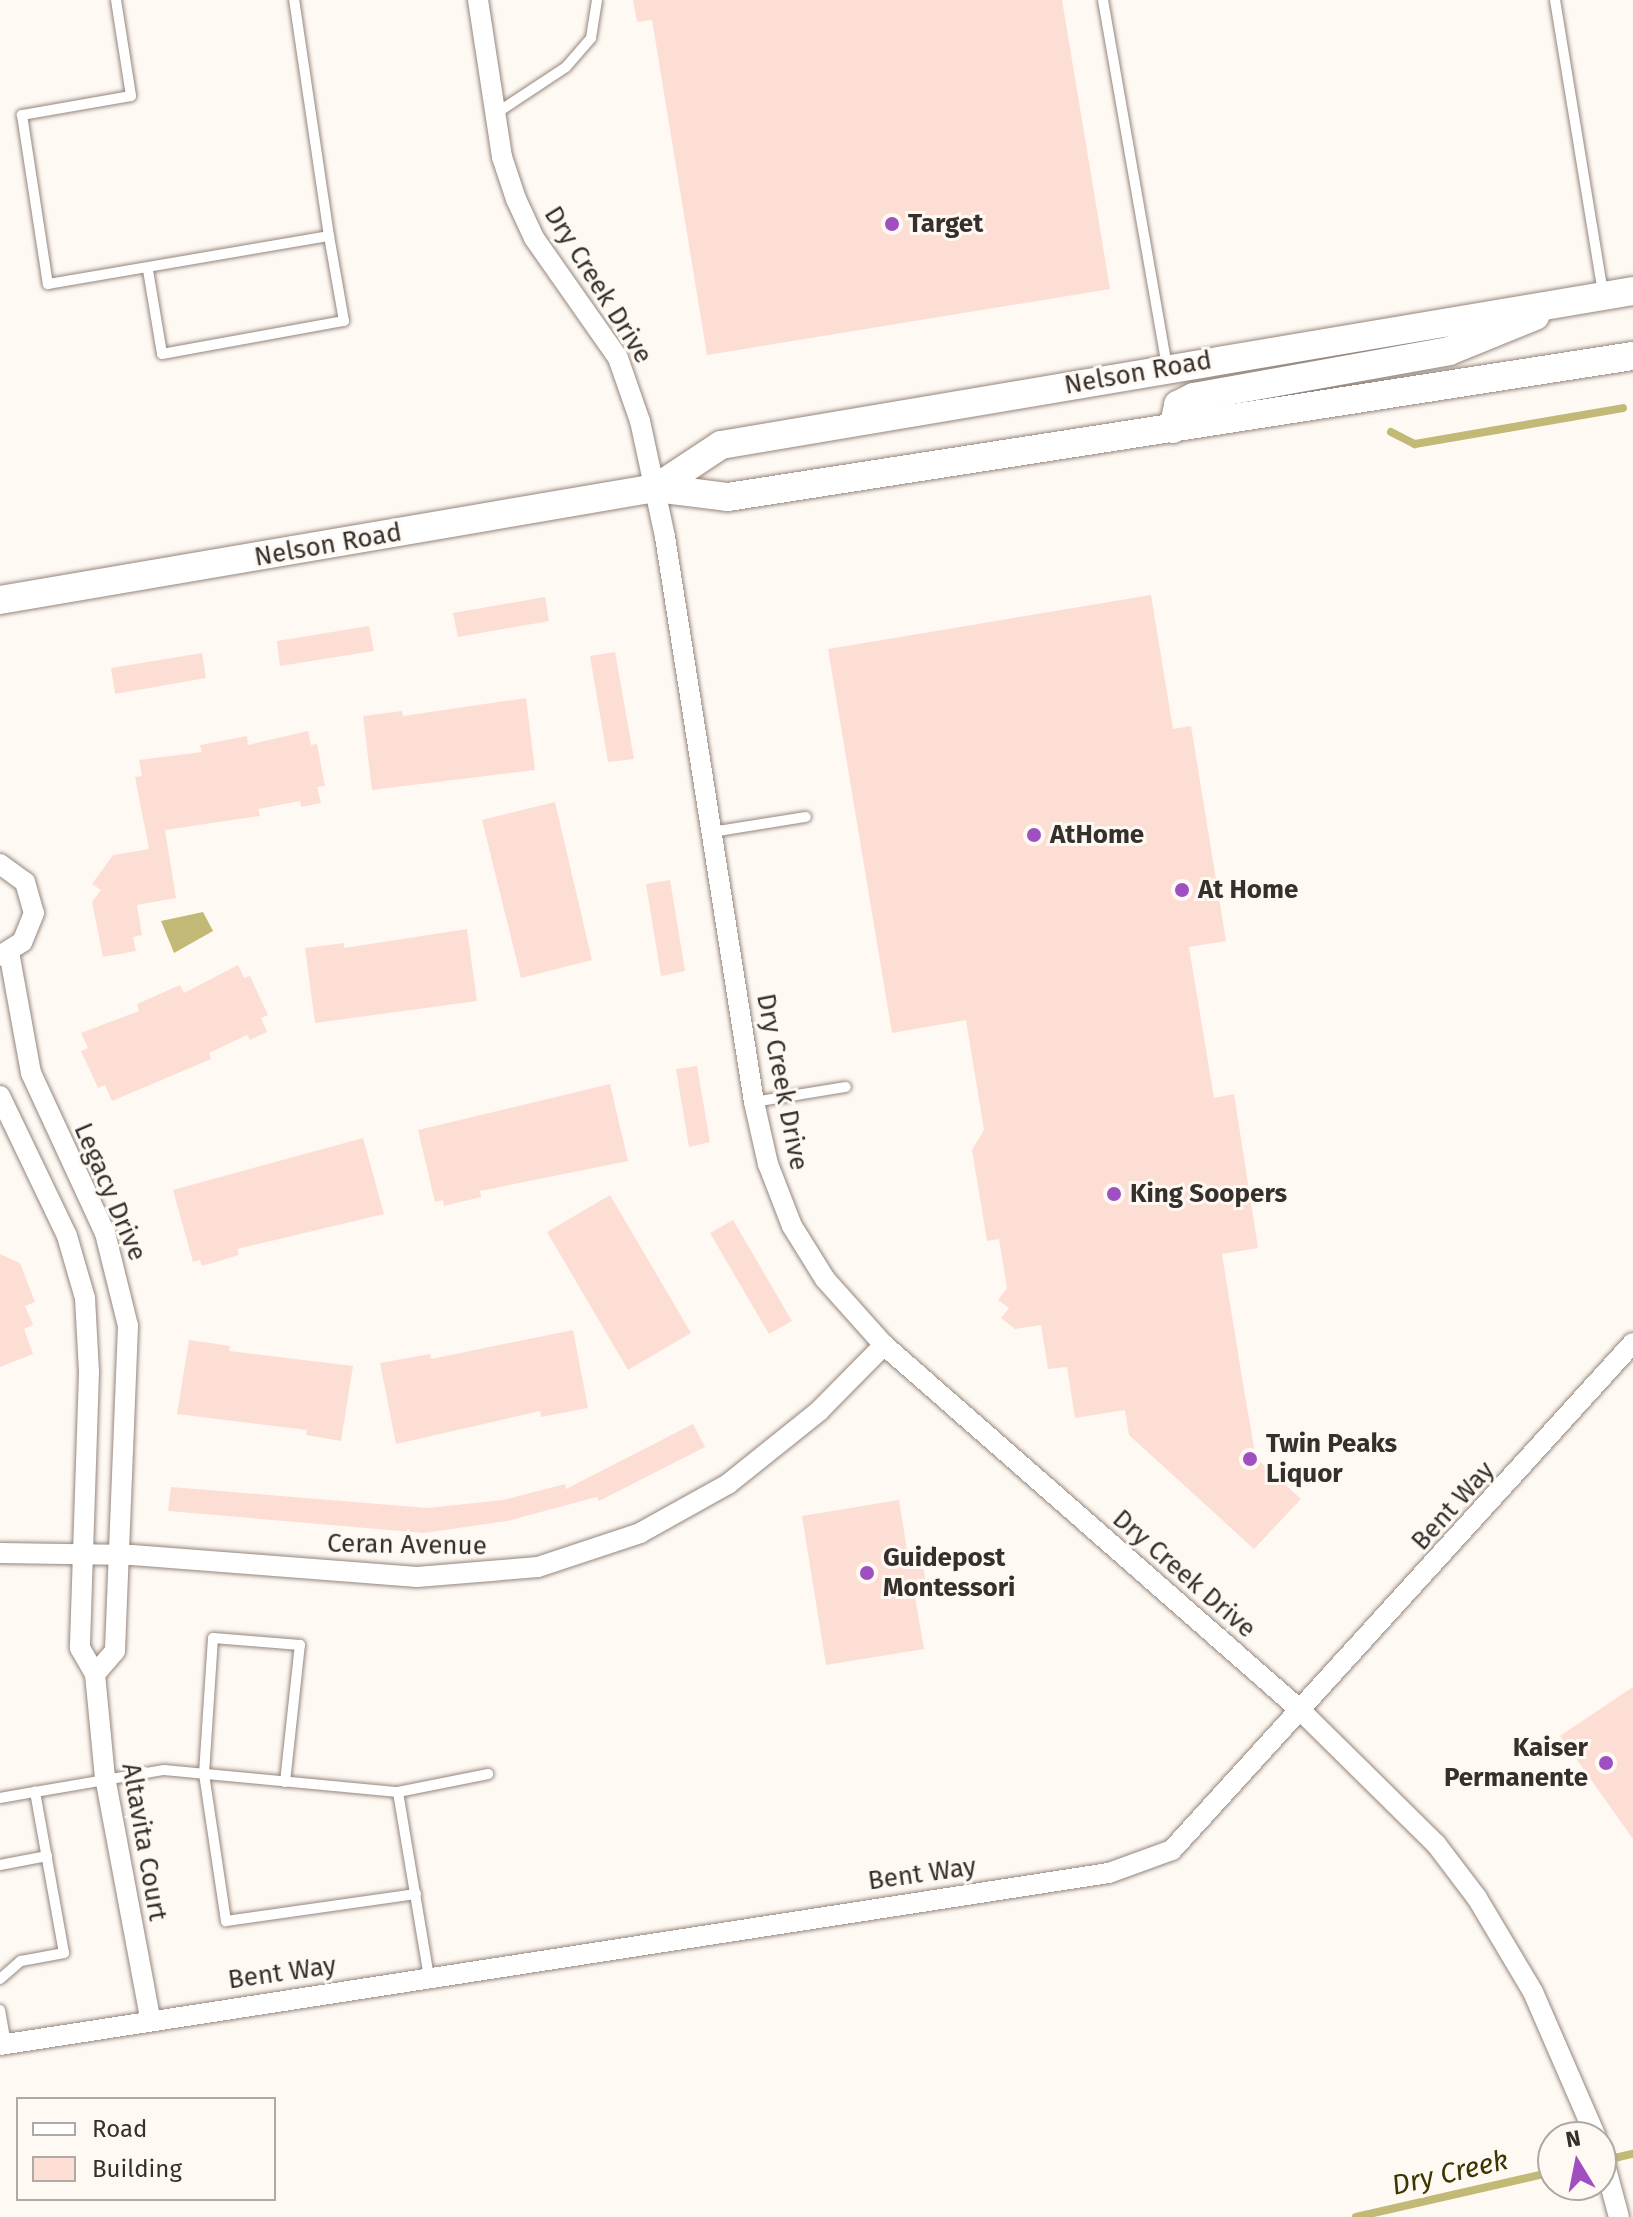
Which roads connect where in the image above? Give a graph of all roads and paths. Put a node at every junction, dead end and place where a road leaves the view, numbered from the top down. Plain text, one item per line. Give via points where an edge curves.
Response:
1 (116, 0) edge
2 (294, 0) edge
3 (478, 0) edge
4 (597, 0) edge
5 (1103, 0) edge
6 (1555, 0) edge
7 (495, 114) junction
8 (329, 236) junction
9 (148, 270) junction
10 (1633, 291) edge
11 (1603, 296) junction
12 (1556, 305) junction
13 (1633, 356) edge
14 (1167, 367) junction
15 (1173, 429) junction
16 (656, 488) junction
17 (0, 600) edge
18 (806, 817) dead end
19 (712, 832) junction
20 (0, 864) edge
21 (5, 954) edge
22 (846, 1087) dead end
23 (0, 1096) edge
24 (754, 1102) junction
25 (1633, 1343) edge
26 (884, 1345) junction
27 (0, 1553) edge
28 (83, 1553) junction
29 (120, 1555) junction
30 (95, 1674) junction
31 (1299, 1709) junction
32 (204, 1774) junction
33 (488, 1774) dead end
34 (105, 1777) junction
35 (285, 1782) junction
36 (35, 1792) junction
37 (398, 1792) junction
38 (0, 1798) edge
39 (47, 1856) junction
40 (0, 1865) edge
41 (416, 1894) junction
42 (429, 1977) junction
43 (0, 1979) edge
44 (0, 2010) edge
45 (150, 2018) junction
46 (3, 2044) edge
47 (1589, 2121) edge

1 - 9 lane via 131,96 22,115 48,284
2 - 8 lane
3 - 7 street, Dry Creek Drive
4 - 7 lane via 591,38 566,67
5 - 14 lane
6 - 11 lane
7 - 16 street, Dry Creek Drive via 502,157 525,220 625,373
8 - 9 lane
8 - 9 lane via 344,321 162,354
10 - 11 main road, Nelson Road
11 - 12 main road, Nelson Road
12 - 14 main road, Nelson Road
12 - 15 main road via 1501,334 1449,351 1194,397 1178,405
13 - 15 main road, Nelson Road
14 - 16 main road, Nelson Road via 721,445
15 - 16 main road, Nelson Road via 728,497
16 - 17 main road, Nelson Road
16 - 19 street, Dry Creek Drive
18 - 19 lane
19 - 24 street, Dry Creek Drive
20 - 21 street via 20,876 34,905 27,936
21 - 29 street, Legacy Drive via 31,1073 105,1233 123,1295 127,1400
22 - 24 lane
23 - 28 street via 60,1221 85,1298 89,1343
24 - 26 street, Dry Creek Drive via 768,1164 792,1226 825,1279
25 - 31 street, Bent Way
26 - 29 street, Ceran Avenue via 819,1411 728,1484 640,1533 561,1561 511,1572 427,1577
26 - 31 street, Dry Creek Drive
27 - 28 street, Ceran Avenue
28 - 29 street, Ceran Avenue
28 - 30 street, Altavita Court via 80,1648
29 - 30 street via 115,1651
30 - 34 street, Altavita Court
31 - 42 street, Bent Way via 1172,1850 1109,1873
31 - 47 street, Dry Creek Drive via 1436,1844 1477,1898 1533,1992
32 - 34 lane via 164,1770
32 - 35 lane
32 - 35 lane via 213,1638 300,1645
32 - 41 lane via 226,1921
33 - 37 lane
34 - 36 lane
34 - 45 street, Altavita Court
35 - 37 lane
36 - 38 lane
36 - 39 lane
37 - 41 lane
39 - 40 lane
39 - 43 lane via 64,1953 21,1961
41 - 42 lane
42 - 45 street, Bent Way
44 - 46 lane
45 - 46 street, Bent Way

